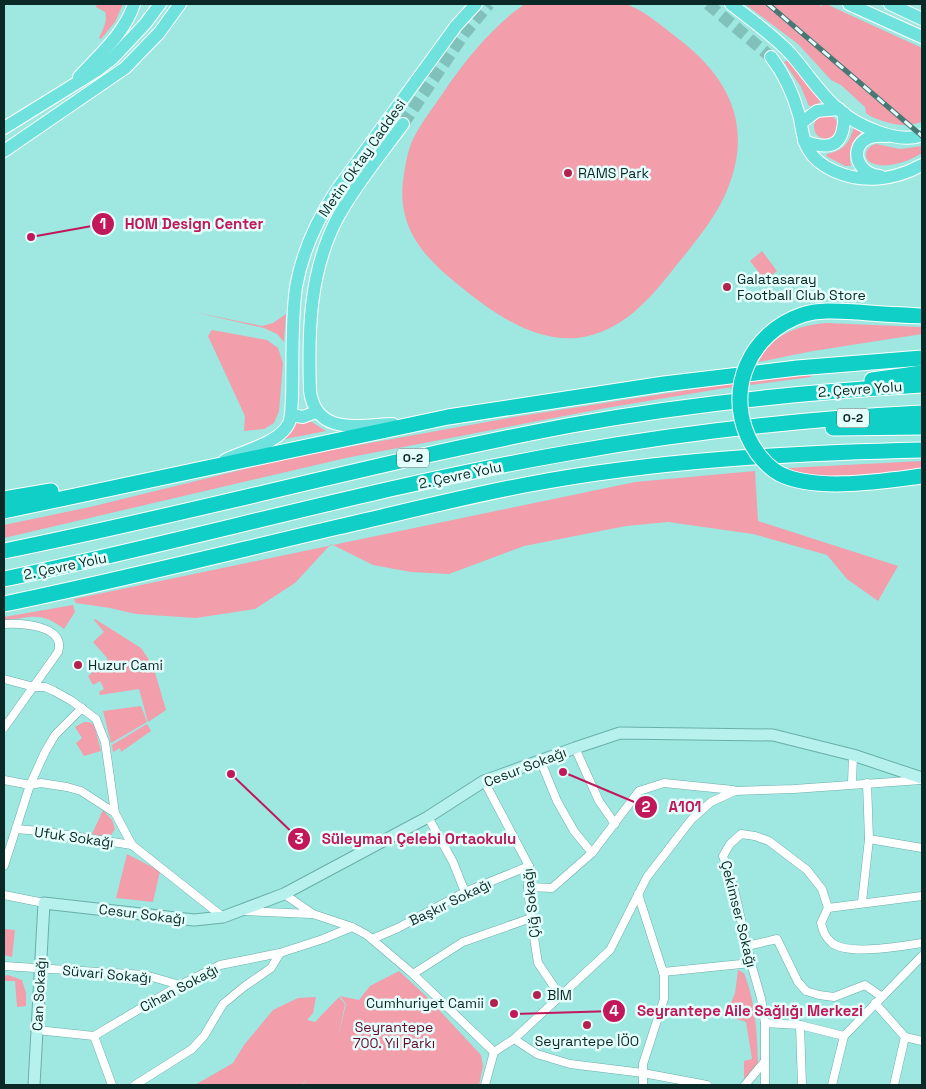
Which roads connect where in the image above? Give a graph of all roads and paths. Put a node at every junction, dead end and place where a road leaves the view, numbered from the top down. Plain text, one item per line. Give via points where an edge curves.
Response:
1 (134, 4) edge
2 (160, 4) edge
3 (180, 4) edge
4 (476, 4) edge
5 (731, 4) edge
6 (849, 4) edge
7 (890, 4) edge
8 (922, 19) edge
9 (922, 37) edge
10 (771, 57) tunnel mouth
11 (69, 88) junction
12 (841, 111) junction
13 (801, 123) junction
14 (404, 124) tunnel mouth
15 (4, 128) edge
16 (890, 136) junction
17 (922, 136) edge
18 (804, 141) junction
19 (4, 151) edge
20 (922, 165) edge
21 (888, 177) junction
22 (922, 316) edge
23 (922, 358) edge
24 (922, 373) edge
25 (922, 385) edge
26 (827, 392) junction
27 (316, 412) junction
28 (922, 413) edge
29 (291, 415) junction
30 (784, 422) junction
31 (416, 424) junction
32 (922, 427) edge
33 (922, 450) edge
34 (212, 467) junction
35 (176, 475) junction
36 (922, 476) edge
37 (4, 499) edge
38 (4, 511) edge
39 (4, 551) edge
40 (4, 579) edge
41 (4, 604) edge
42 (4, 624) edge
43 (4, 679) edge
44 (34, 687) junction
45 (82, 708) junction
46 (4, 728) edge
47 (575, 748) junction
48 (852, 755) junction
49 (541, 762) junction
50 (922, 779) edge
51 (4, 780) edge
52 (484, 782) junction
53 (867, 783) junction
54 (852, 784) junction
55 (30, 785) junction
56 (735, 791) junction
57 (115, 813) junction
58 (428, 817) junction
59 (615, 824) junction
60 (16, 829) junction
61 (869, 839) junction
62 (132, 846) junction
63 (922, 848) edge
64 (592, 852) junction
65 (4, 866) edge
66 (529, 866) junction
67 (528, 887) junction
68 (465, 892) junction
69 (284, 894) junction
70 (638, 894) junction
71 (4, 896) edge
72 (922, 896) edge
73 (44, 902) junction
74 (862, 902) junction
75 (828, 908) junction
76 (240, 910) junction
77 (313, 914) junction
78 (223, 916) junction
79 (531, 918) junction
80 (352, 927) junction
81 (372, 939) junction
82 (922, 943) edge
83 (747, 946) junction
84 (280, 953) junction
85 (922, 956) edge
86 (750, 963) junction
87 (4, 966) edge
88 (40, 968) junction
89 (663, 972) junction
90 (414, 974) junction
91 (180, 985) junction
92 (561, 997) junction
93 (882, 997) junction
94 (875, 1004) junction
95 (764, 1023) junction
96 (800, 1025) junction
97 (37, 1030) junction
98 (94, 1036) junction
99 (844, 1036) junction
100 (905, 1037) junction
101 (514, 1039) junction
102 (922, 1042) edge
103 (494, 1052) junction
104 (766, 1061) junction
105 (644, 1073) junction
106 (34, 1085) edge
107 (112, 1085) edge
108 (135, 1085) edge
109 (485, 1085) edge
110 (644, 1085) edge
111 (706, 1085) edge
112 (745, 1085) edge
113 (765, 1085) edge
114 (802, 1085) edge
115 (832, 1085) edge
116 (894, 1085) edge

1 - 11 main road via 115,38
2 - 11 main road via 113,58
3 - 19 main road via 159,33 125,68
4 - 29 main road, Metin Oktay Caddesi via 456,26 353,167 328,203 312,234 296,292
5 - 12 main road via 788,51
6 - 9 main road
7 - 8 main road
10 - 13 main road via 790,86
11 - 15 main road
12 - 13 main road via 817,111
12 - 16 main road
12 - 18 main road via 844,125 839,140 823,146
13 - 18 main road
14 - 27 main road, Metin Oktay Caddesi via 344,206 322,255 312,299 310,326 310,391
16 - 17 main road via 908,139
16 - 21 main road via 866,138 858,150 858,160 867,172
18 - 21 main road via 818,162 839,173 873,180
20 - 21 main road
22 - 36 highway, bridge via 835,311 792,319 766,337 751,356 742,377 739,400 742,421 752,446 773,469 786,476 822,484
23 - 31 highway via 664,384
24 - 26 highway via 856,382
25 - 26 highway, 2. Çevre Yolu / O-2
26 - 39 highway, 2. Çevre Yolu / O-2 via 641,414 507,438
27 - 29 main road via 302,417
27 - 31 main road via 337,425
28 - 30 highway, 2. Çevre Yolu / O-2
29 - 34 main road via 287,426 277,436
30 - 32 highway via 819,428
30 - 40 highway, 2. Çevre Yolu / O-2 via 568,452
31 - 34 highway
33 - 41 highway via 775,455 577,476 480,494
34 - 35 highway
35 - 37 highway via 113,478
35 - 38 highway
42 - 44 street via 48,630 59,642 58,652
43 - 44 street
44 - 45 street via 54,691
44 - 46 street
45 - 55 street via 55,735
45 - 57 street via 96,719 106,742
47 - 48 street, Cesur Sokağı via 620,733 773,735
47 - 49 street, Cesur Sokağı
47 - 59 street via 599,801
48 - 50 street, Cesur Sokağı
48 - 54 street
49 - 52 street, Cesur Sokağı
49 - 64 street via 557,801 574,831
50 - 53 street
51 - 55 street
52 - 58 street, Cesur Sokağı
52 - 66 street, Çiğ Sokağı
53 - 54 street
53 - 61 street
54 - 56 street via 794,790
55 - 57 street via 41,783 81,791
55 - 60 street
56 - 59 street via 664,783 639,791
56 - 70 street via 711,802 691,820 647,877
57 - 62 street, Ufuk Sokağı
58 - 68 street via 453,862
58 - 69 street, Cesur Sokağı
59 - 64 street
60 - 62 street, Ufuk Sokağı
60 - 65 street
61 - 63 street
61 - 74 street
62 - 78 street, Ufuk Sokağı
64 - 67 street via 552,888
66 - 67 street, Çiğ Sokağı
66 - 68 street, Başkır Sokağı
67 - 79 street, Çiğ Sokağı
68 - 81 street, Başkır Sokağı
69 - 76 street, Cesur Sokağı
69 - 77 street
70 - 89 street
70 - 92 street via 610,950
71 - 73 street, Cesur Sokağı
72 - 74 street
73 - 78 street, Cesur Sokağı via 194,920
73 - 88 street, Can Sokağı
74 - 75 street
75 - 82 street via 820,923 824,935 833,944 847,949 875,949
75 - 83 street, Çekimser Sokağı via 822,889 807,870 769,841 741,834 723,856
76 - 77 street
76 - 78 street, Cesur Sokağı
77 - 80 street
79 - 90 street via 463,942
79 - 92 street, Çiğ Sokağı via 538,963
80 - 81 street
80 - 84 street, Cihan Sokağı
81 - 90 street
83 - 86 street, Çekimser Sokağı
83 - 93 street via 776,939 806,991 834,997 864,985
84 - 91 street, Cihan Sokağı via 220,965
84 - 108 street via 271,968 223,1004 204,1036 192,1049
85 - 93 street
86 - 89 street
86 - 95 street, Çekimser Sokağı via 761,998
87 - 88 street, Süvari Sokağı
88 - 91 street, Süvari Sokağı via 145,974
88 - 97 street, Can Sokağı
89 - 105 street via 664,999 643,1064
90 - 103 street
91 - 98 street, Cihan Sokağı
92 - 101 street
93 - 94 street
94 - 99 street
94 - 100 street
95 - 96 street
95 - 104 street, Çekimser Sokağı
96 - 99 street
96 - 114 street
97 - 98 street
97 - 106 street, Can Sokağı
98 - 107 street
99 - 115 street
100 - 102 street
100 - 116 street
101 - 103 street
101 - 105 street via 537,1054 570,1064
103 - 109 street
104 - 112 street
104 - 113 street, Çekimser Sokağı
105 - 110 street
105 - 111 street

